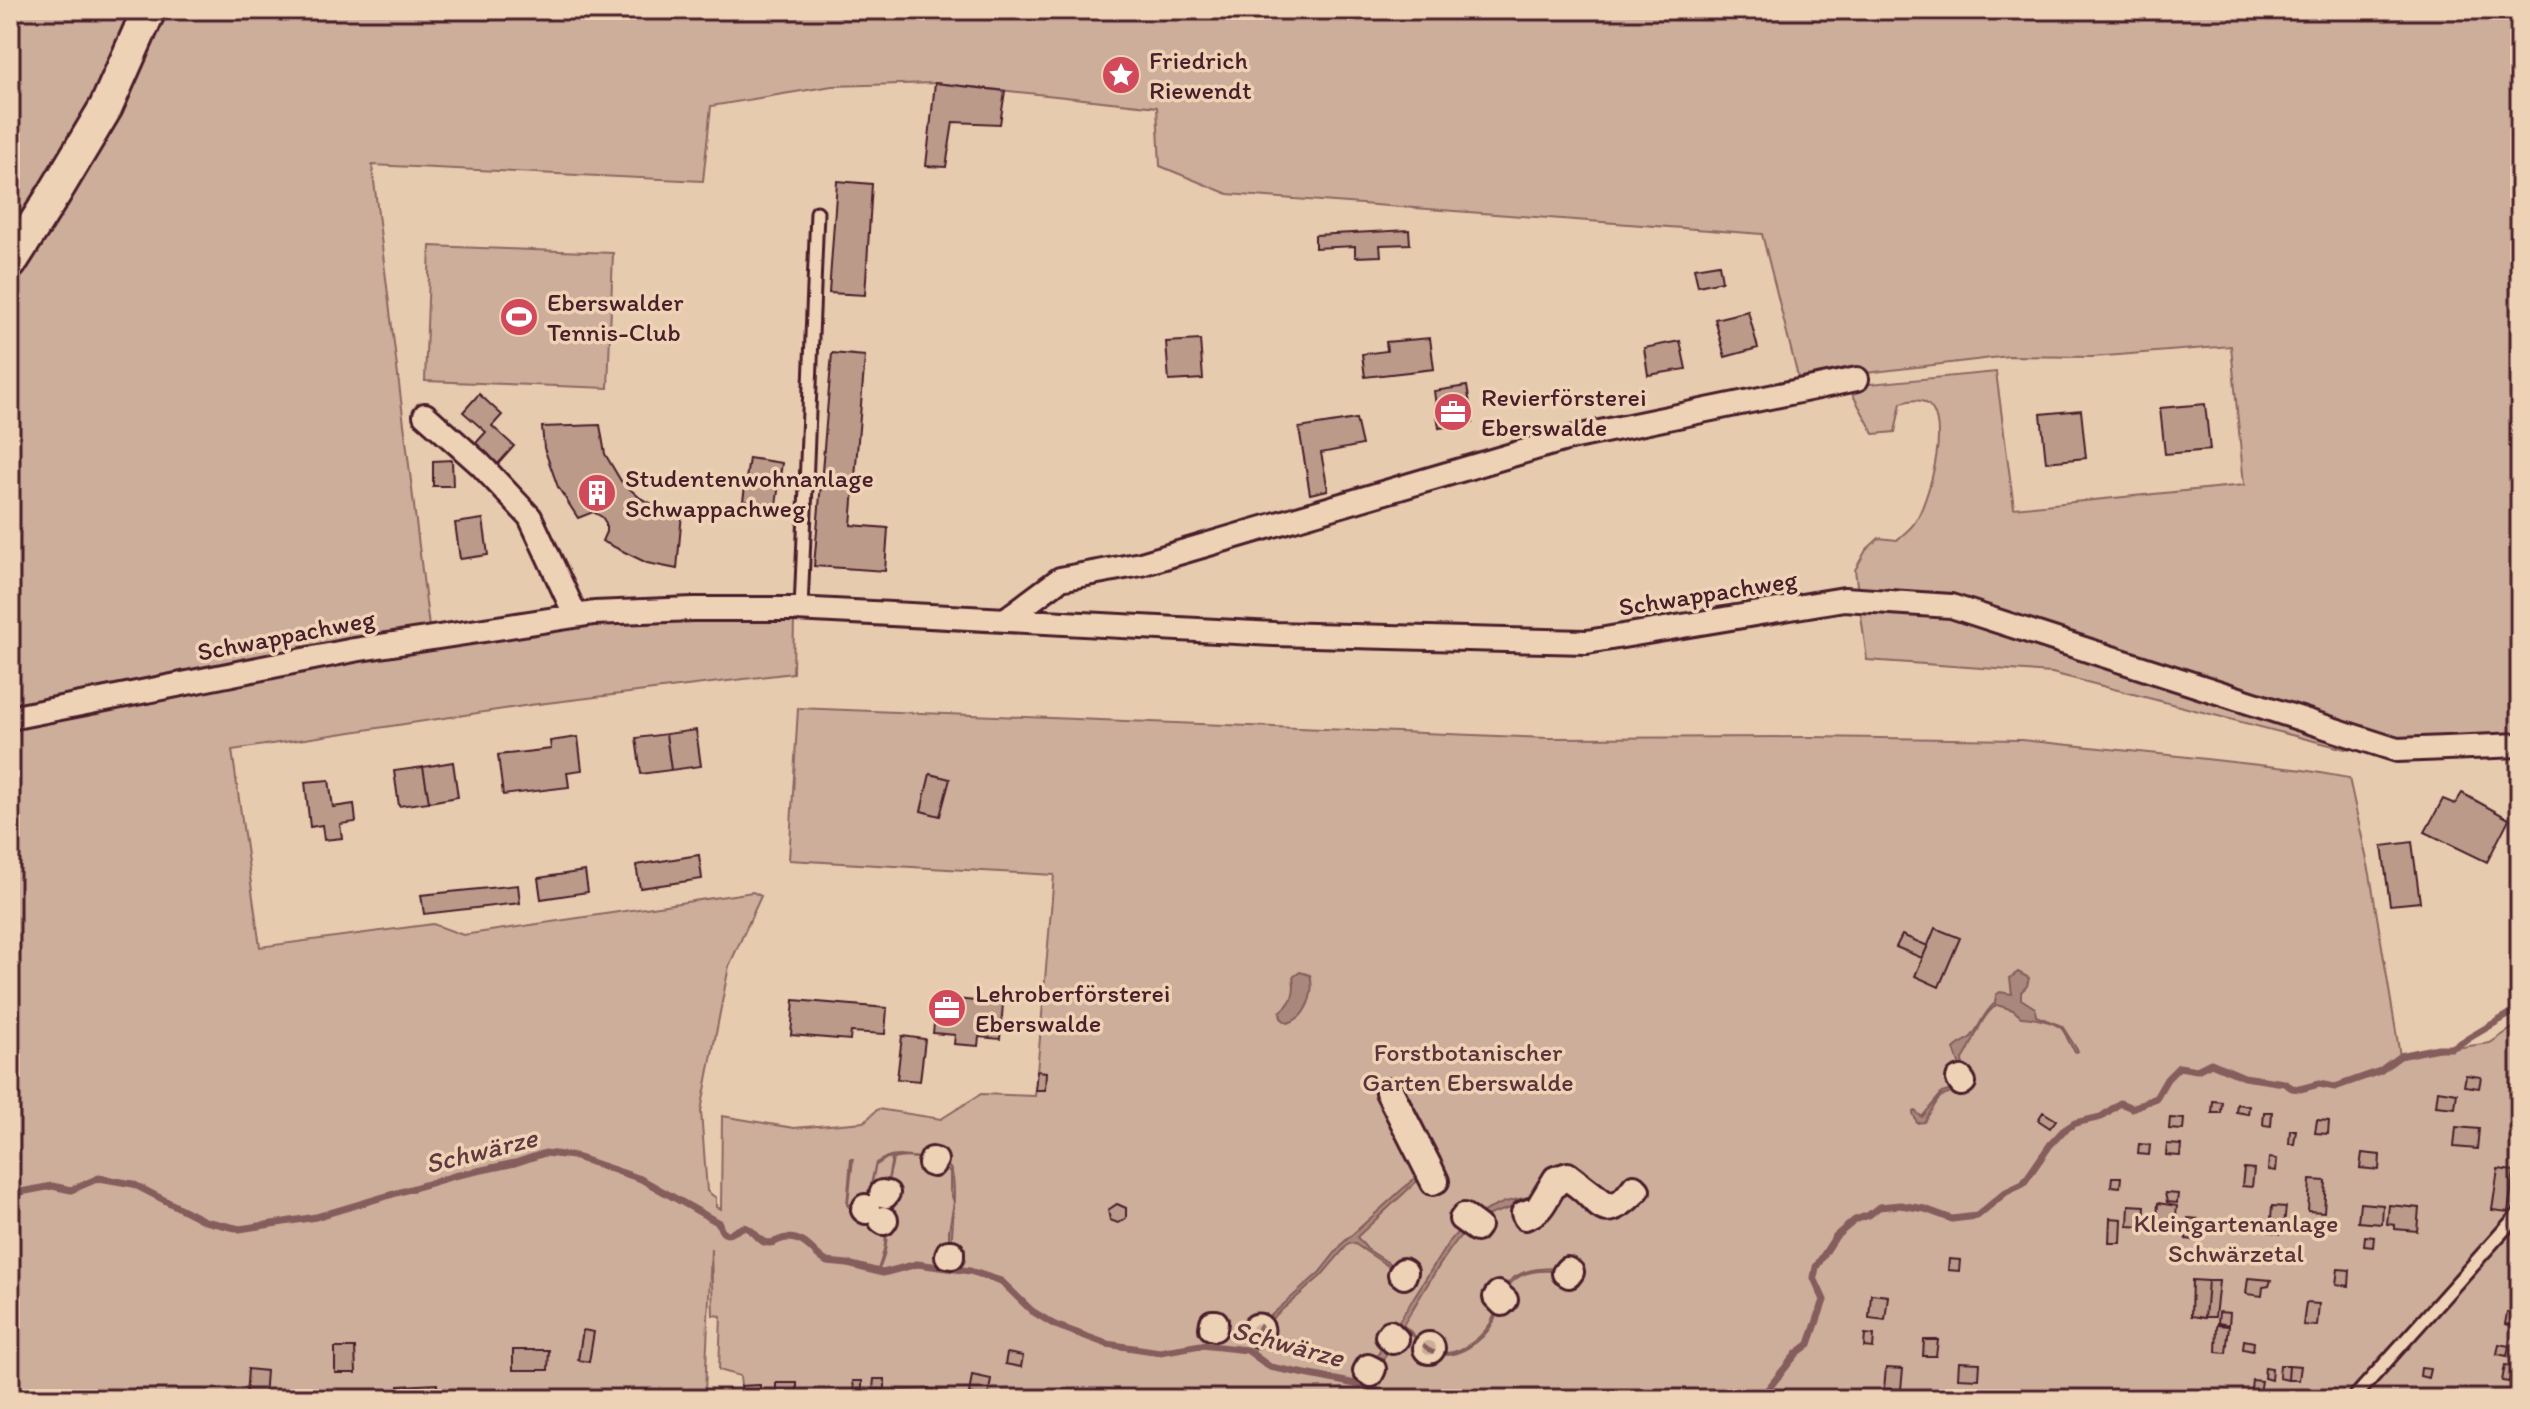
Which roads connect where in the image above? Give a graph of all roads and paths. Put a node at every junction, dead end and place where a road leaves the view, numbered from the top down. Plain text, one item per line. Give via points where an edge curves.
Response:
1 (149, 10) edge
2 (817, 212) dead end
3 (10, 263) edge
4 (1857, 379) dead end
5 (425, 415) dead end
6 (801, 610) junction
7 (575, 614) junction
8 (1005, 620) junction
9 (10, 718) edge
10 (2520, 745) edge
11 (1638, 1190) joint
12 (2520, 1212) edge
13 (2353, 1399) edge

1 - 3 main road via 106,107
2 - 6 lane
4 - 8 street via 1566,439 1141,564 1060,579
5 - 7 street via 530,517
6 - 7 street, Schwappachweg
6 - 8 street, Schwappachweg
7 - 9 street, Schwappachweg via 354,650
8 - 10 street, Schwappachweg via 1587,642 1844,599 1951,606 2397,750
11 - 11 street via 1621,1207 1609,1210 1565,1179 1541,1211 1525,1218 1523,1213 1537,1208 1561,1175 1568,1174 1609,1205 1620,1202 1634,1186
12 - 13 lane

